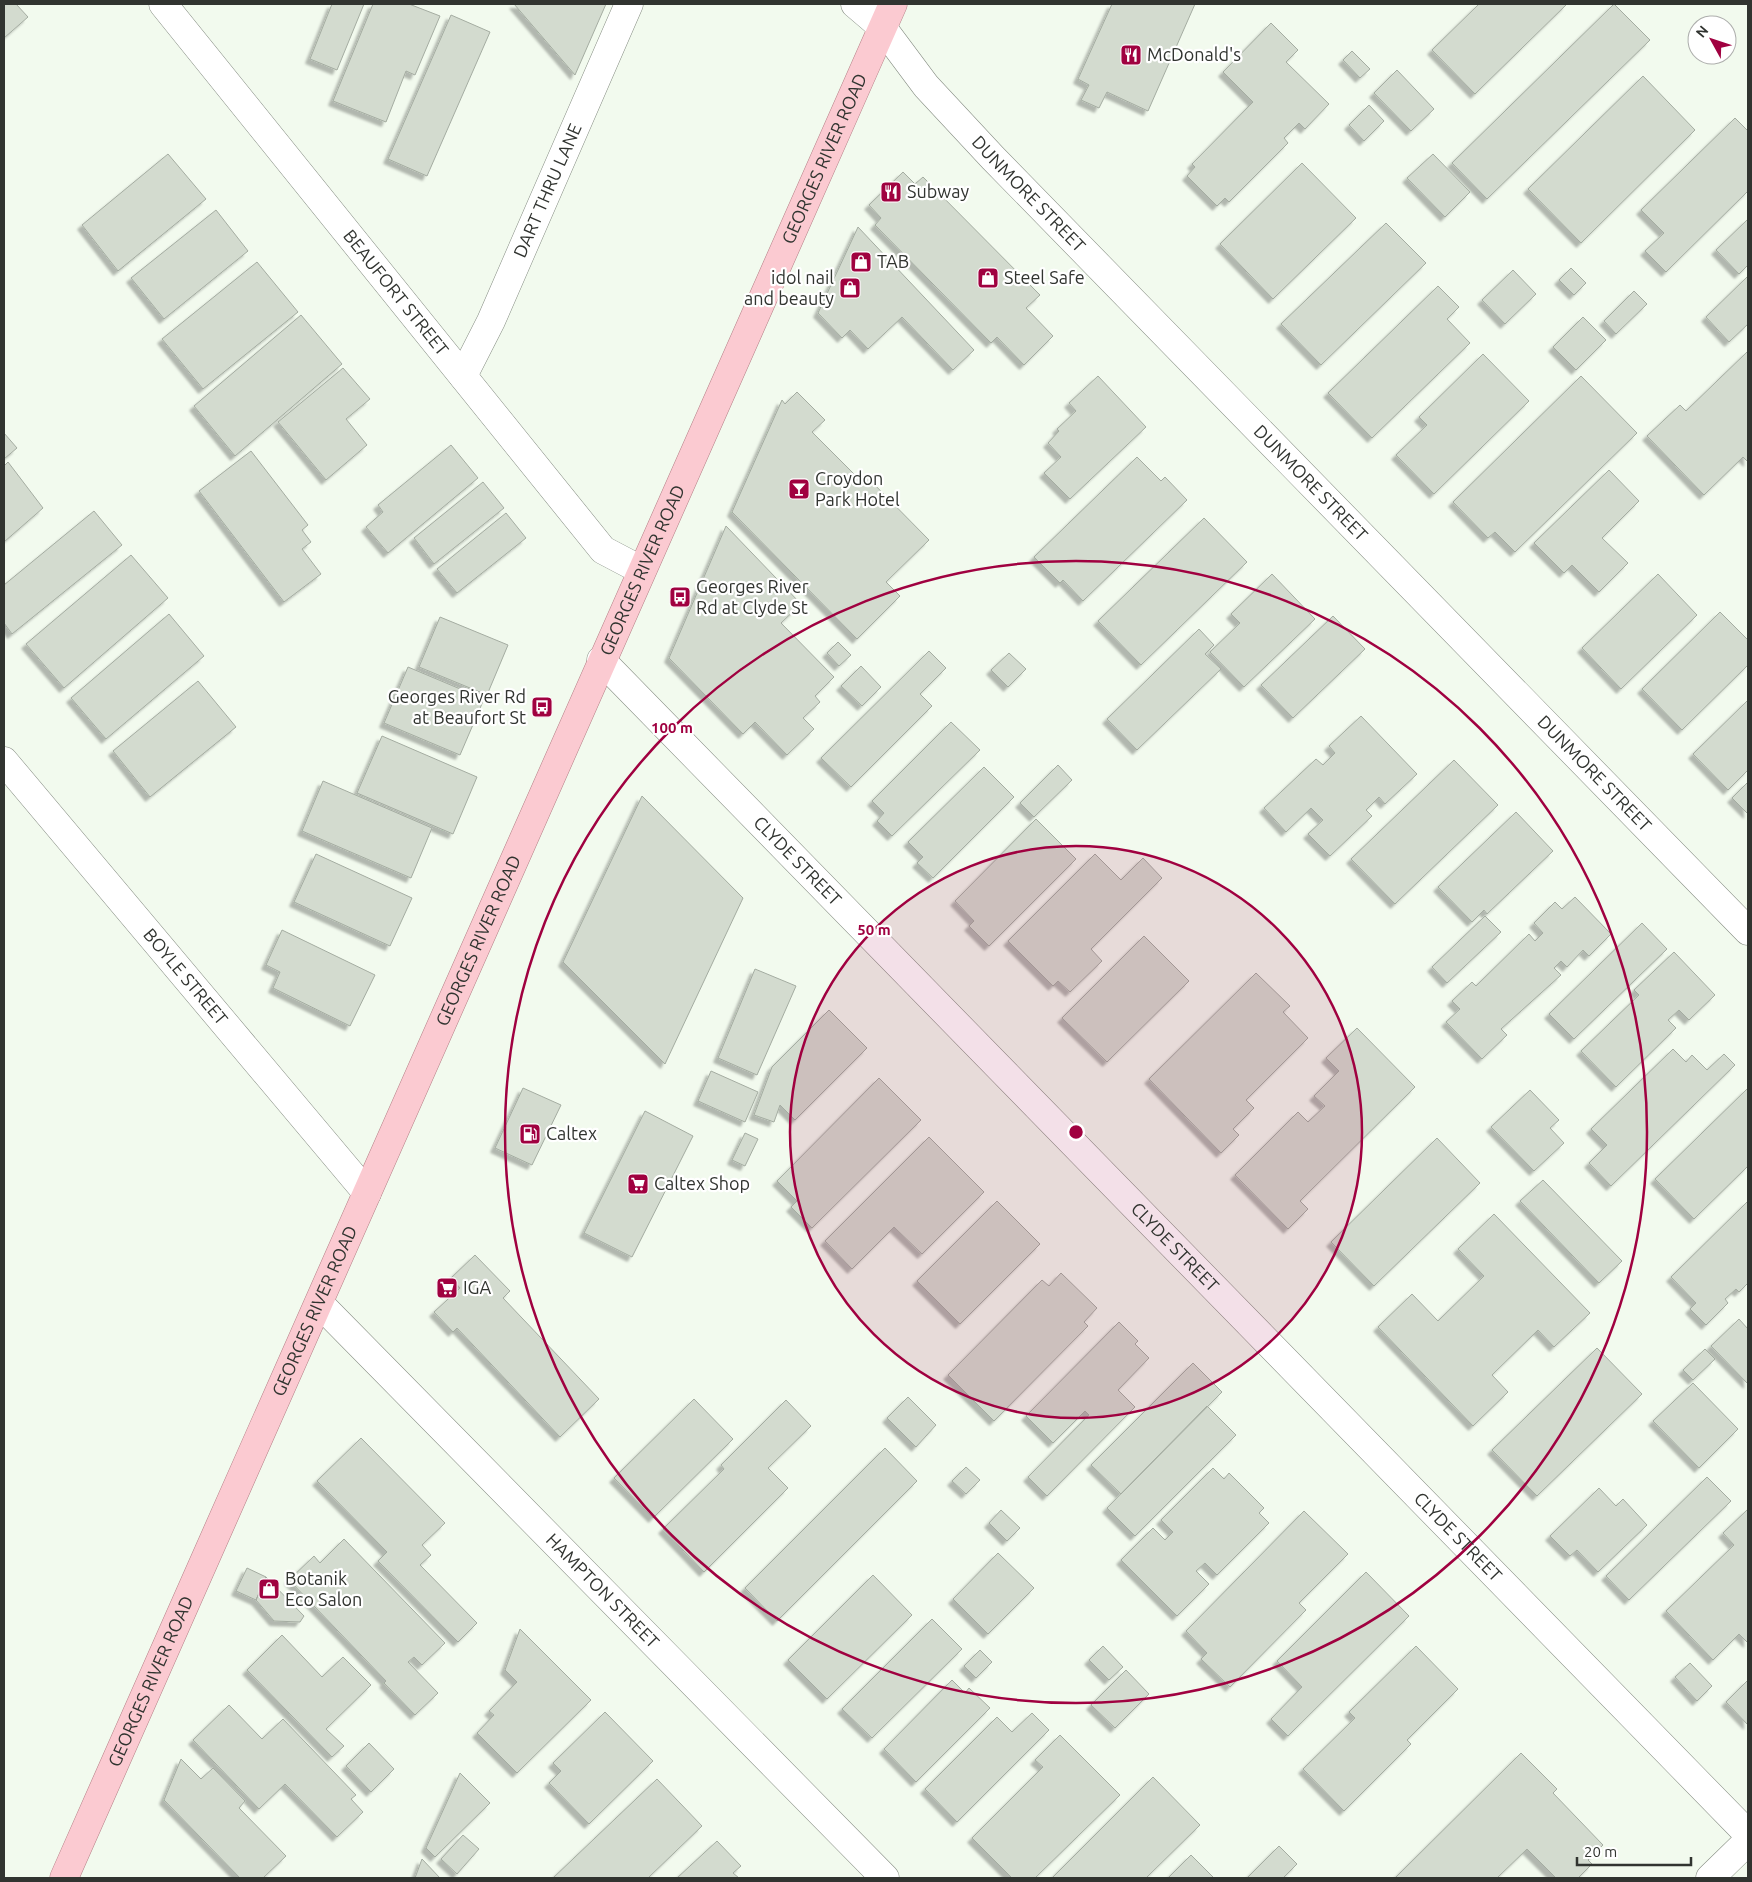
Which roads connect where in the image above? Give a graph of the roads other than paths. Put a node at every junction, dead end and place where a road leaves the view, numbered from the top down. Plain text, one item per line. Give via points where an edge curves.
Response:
1 (163, 4) edge
2 (629, 4) edge
3 (854, 4) edge
4 (888, 15) edge
5 (463, 376) junction
6 (641, 570) junction
7 (601, 660) junction
8 (4, 761) edge
9 (1748, 931) edge
10 (367, 1193) junction
11 (319, 1303) junction
12 (1748, 1834) edge
13 (1748, 1841) edge
14 (64, 1878) edge
15 (885, 1878) edge
16 (1710, 1878) edge

1 - 5 street, BEAUFORT STREET
2 - 5 street, DART THRU LANE via 491,321
3 - 4 street, DUNMORE STREET
4 - 6 main road, GEORGES RIVER ROAD
4 - 9 street, DUNMORE STREET via 926,86 993,158
5 - 6 street, BEAUFORT STREET via 603,550
6 - 7 main road, GEORGES RIVER ROAD
7 - 10 main road, GEORGES RIVER ROAD
7 - 12 street, CLYDE STREET
8 - 10 street, BOYLE STREET
10 - 11 main road, GEORGES RIVER ROAD
11 - 14 main road, GEORGES RIVER ROAD
11 - 15 street, HAMPTON STREET
13 - 16 street

